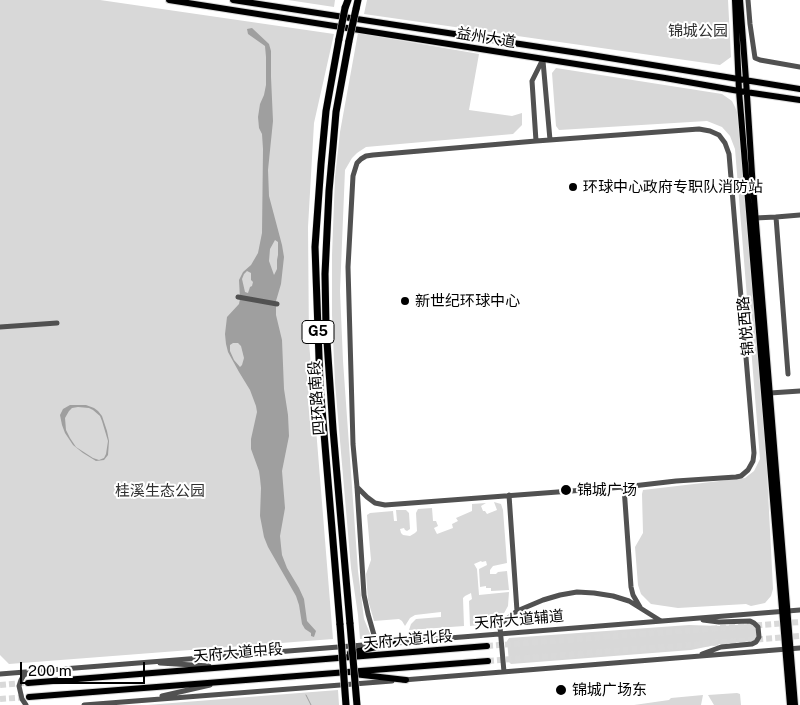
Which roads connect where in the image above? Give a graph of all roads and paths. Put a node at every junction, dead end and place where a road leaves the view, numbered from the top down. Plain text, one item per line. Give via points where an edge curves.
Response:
1 (169, 0) edge
2 (233, 0) edge
3 (348, 0) edge
4 (358, 0) edge
5 (735, 0) edge
6 (740, 0) edge
7 (748, 0) edge
8 (543, 59) junction
9 (800, 67) edge
10 (743, 80) junction
11 (800, 90) edge
12 (739, 91) junction
13 (747, 92) junction
14 (800, 100) edge
15 (550, 140) junction
16 (536, 141) junction
17 (800, 215) edge
18 (776, 217) junction
19 (755, 218) junction
20 (238, 297) dead end
21 (278, 304) dead end
22 (57, 323) dead end
23 (0, 327) edge
24 (788, 374) dead end
25 (800, 391) edge
26 (770, 393) junction
27 (357, 487) junction
28 (624, 487) junction
29 (509, 495) junction
30 (643, 610) junction
31 (800, 610) edge
32 (517, 611) junction
33 (785, 611) junction
34 (692, 619) junction
35 (661, 621) junction
36 (501, 634) junction
37 (402, 641) junction
38 (374, 644) junction
39 (487, 646) tunnel mouth
40 (800, 648) edge
41 (788, 649) junction
42 (694, 657) junction
43 (332, 659) junction
44 (488, 661) tunnel mouth
45 (142, 662) junction
46 (225, 667) junction
47 (32, 671) junction
48 (504, 672) junction
49 (10, 673) junction
50 (333, 673) junction
51 (0, 674) edge
52 (0, 678) edge
53 (406, 680) junction
54 (226, 682) junction
55 (28, 683) tunnel mouth
56 (29, 697) tunnel mouth
57 (144, 700) junction
58 (26, 705) edge
59 (84, 705) edge
60 (346, 705) edge
61 (357, 705) edge
62 (790, 705) edge
63 (795, 705) edge

1 - 8 main road, 益州大道
2 - 10 main road, 益州大道
3 - 60 highway, 四环路南段 / G5, bridge via 326,111 315,247 320,385
4 - 61 highway, 四环路南段 / G5, bridge via 336,112 325,274 333,429
5 - 10 main road, 锦悦西路
6 - 10 main road, 锦悦西路
7 - 9 street via 756,58
8 - 12 main road, 益州大道
8 - 15 street
8 - 16 street via 532,81
10 - 11 main road, 益州大道
10 - 12 main road, 锦悦西路
10 - 13 main road, 锦悦西路
12 - 13 main road, 益州大道
12 - 33 main road, 锦悦西路
13 - 14 main road, 益州大道
13 - 19 main road, 锦悦西路
15 - 16 street
15 - 28 street via 699,129 719,135 729,154 753,461 741,476
16 - 27 street via 373,154 357,163 353,176 348,267
17 - 18 street
18 - 19 street
18 - 24 street
19 - 26 main road, 锦悦西路
20 - 21 street
22 - 23 street
25 - 26 street
26 - 33 main road, 锦悦西路
27 - 29 street via 375,503 385,505
27 - 38 street via 364,595
28 - 29 street
28 - 30 street via 631,587
29 - 32 street
30 - 32 street via 613,596 577,592
30 - 35 street
31 - 33 street, 天府大道辅道
32 - 36 street via 503,622
33 - 34 street, 天府大道辅道
33 - 41 main road, 锦悦西路
34 - 35 street, 天府大道辅道
34 - 42 street via 750,621 759,632 759,637 752,644 721,647
35 - 36 street, 天府大道辅道
36 - 37 street, 天府大道辅道
36 - 48 street
37 - 38 street, 天府大道辅道
37 - 43 main road
38 - 45 street, 天府大道辅道
39 - 43 main road, 天府大道北段
40 - 41 street
41 - 42 street
41 - 62 main road
41 - 63 main road
42 - 48 street
43 - 46 main road, 天府大道中段
44 - 50 main road, 天府大道北段
45 - 46 street
45 - 47 street, 天府大道辅道
46 - 55 main road, 天府大道中段
47 - 49 street, 天府大道辅道
47 - 58 street via 20,680
48 - 53 street
49 - 51 street, 天府大道辅道
49 - 52 street
50 - 53 main road
50 - 54 main road, 天府大道中段
53 - 57 street
54 - 56 main road, 天府大道中段
54 - 57 street
57 - 59 street

